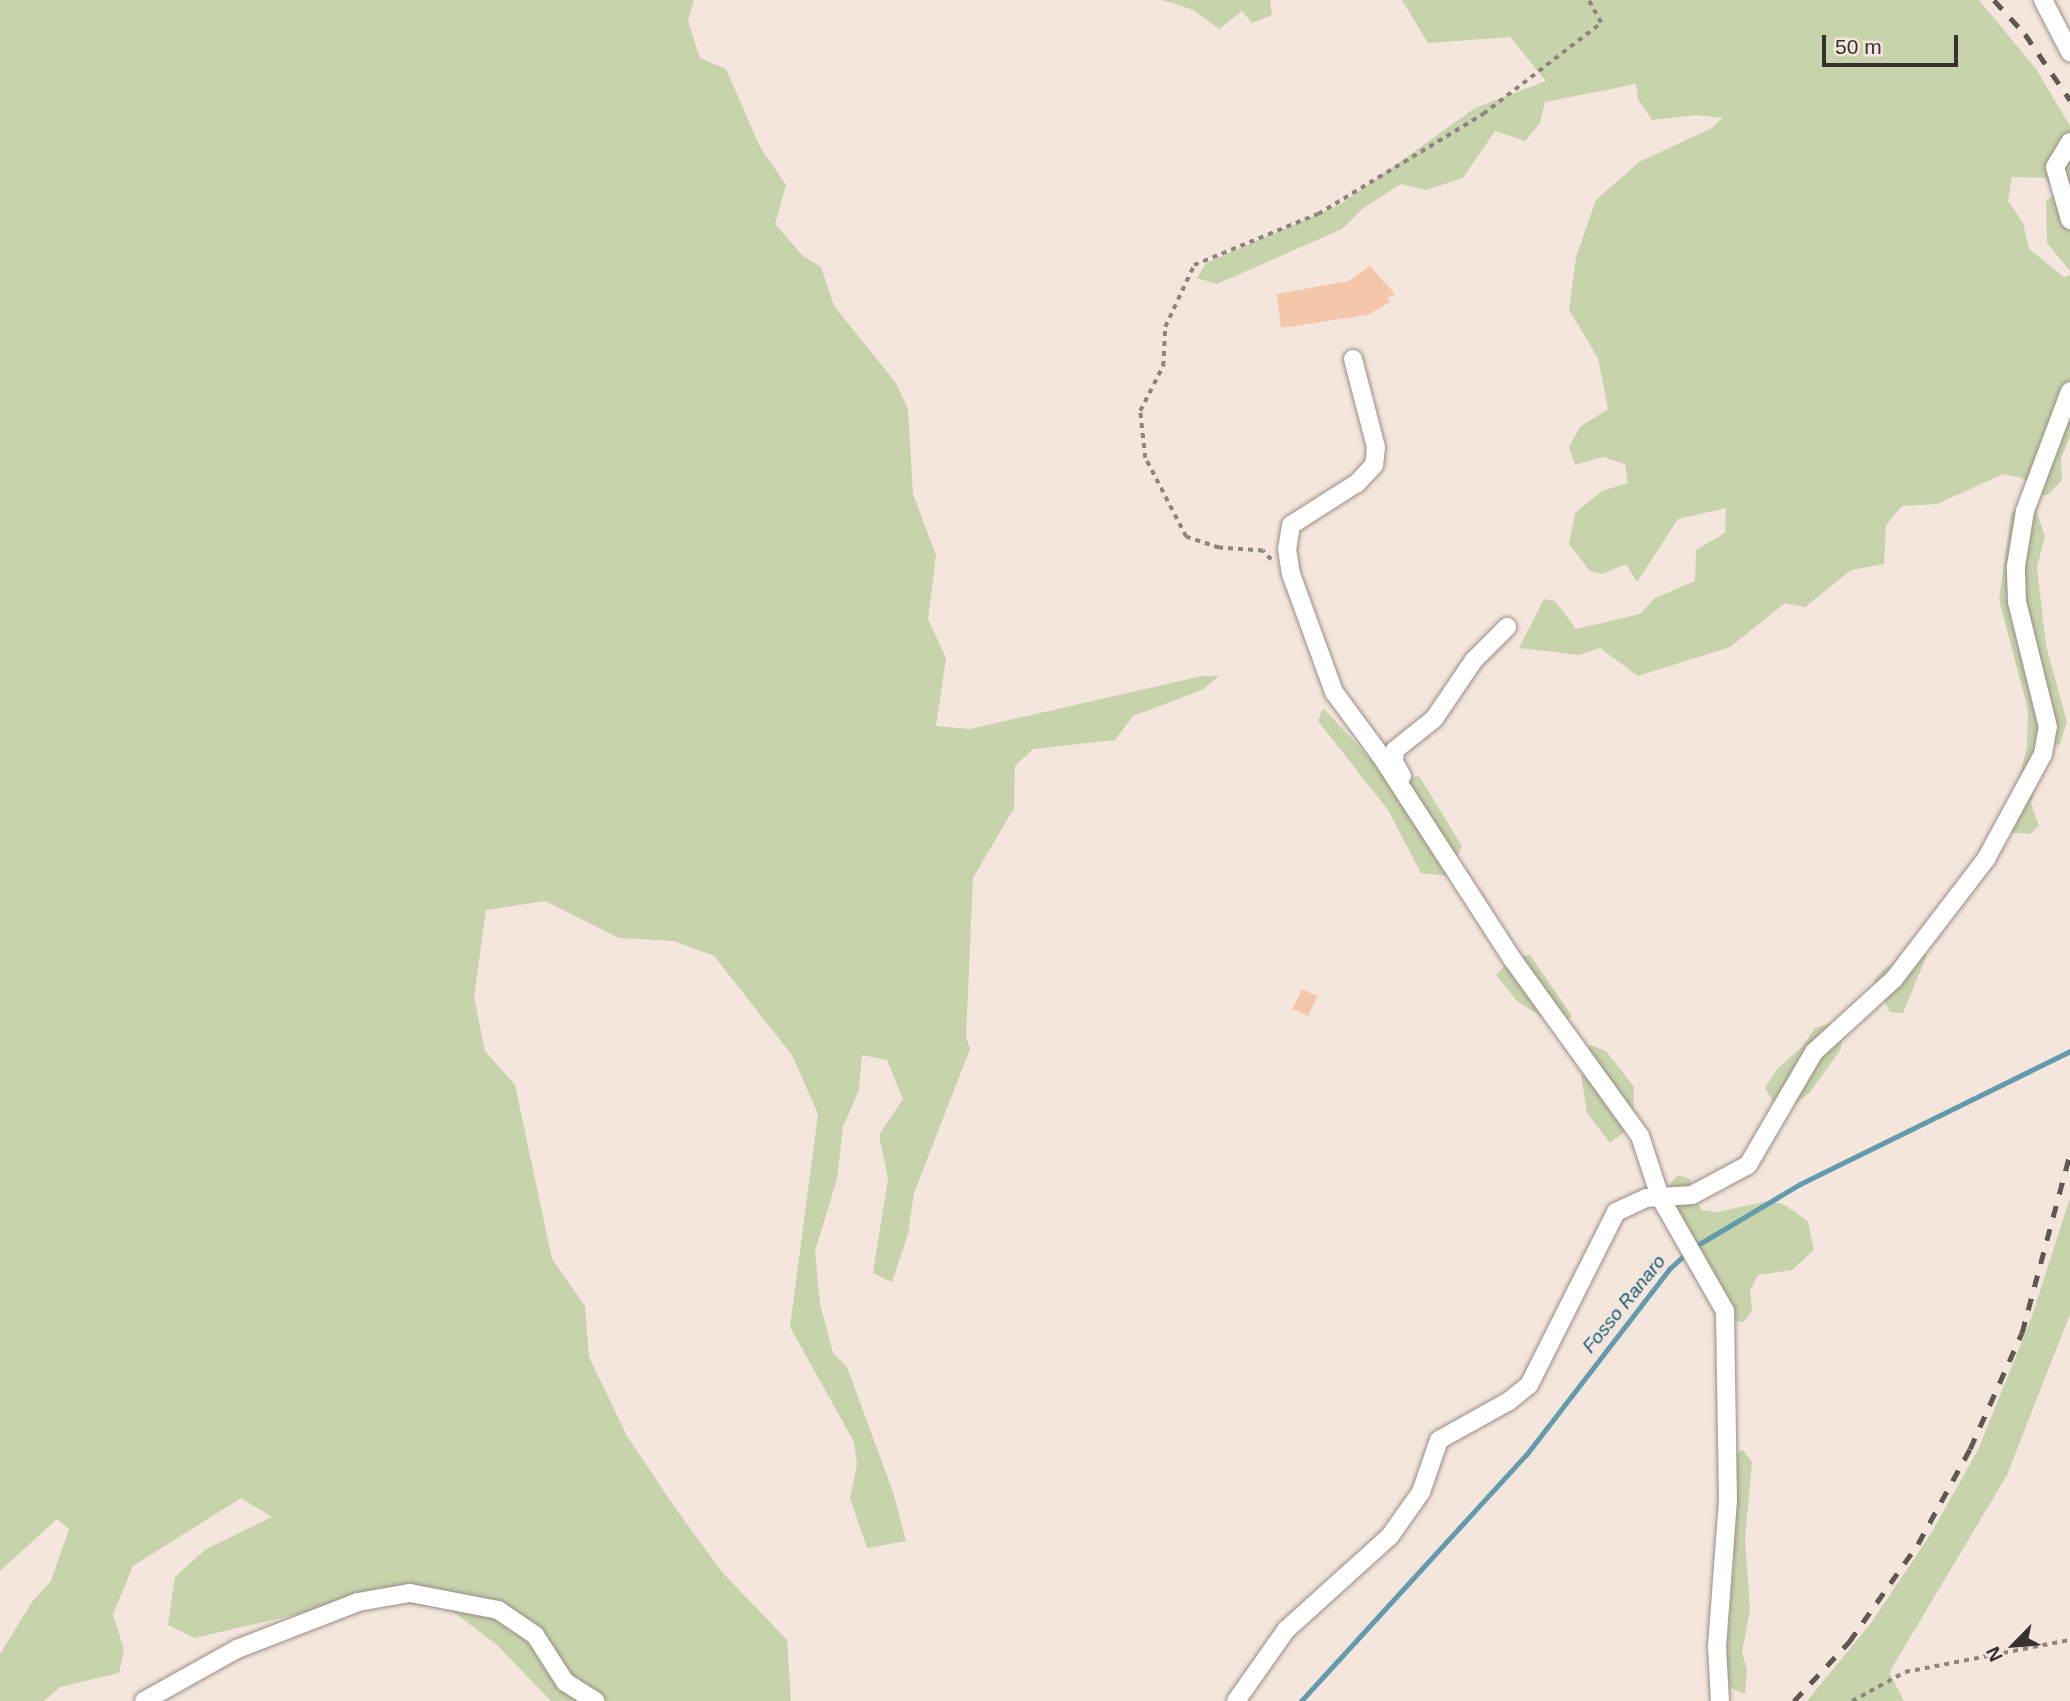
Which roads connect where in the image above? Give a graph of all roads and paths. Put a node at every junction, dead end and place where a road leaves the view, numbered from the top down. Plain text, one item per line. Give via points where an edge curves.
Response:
1 (1588, 0) edge
2 (2043, 0) edge
3 (2070, 52) edge
4 (2070, 142) edge
5 (2070, 220) edge
6 (1353, 359) dead end
7 (2070, 391) edge
8 (1295, 588) junction
9 (1507, 627) dead end
10 (1415, 808) junction
11 (1660, 1197) junction
12 (2070, 1640) edge
13 (144, 1701) edge
14 (596, 1701) edge
15 (1236, 1701) edge
16 (1720, 1701) edge
17 (1852, 1701) edge

1 - 8 path via 1601,23 1483,114 1318,214 1194,265 1166,327 1163,366 1140,411 1145,458 1186,537 1219,548 1263,551
2 - 3 street
4 - 5 street via 2055,167
6 - 8 street via 1376,447 1374,466 1357,484 1292,525 1287,549
7 - 11 street via 2025,510 2016,566 2017,602 2049,727 2043,754 1986,859 1894,979 1814,1052 1748,1166 1692,1195
8 - 10 street via 1334,692
9 - 10 street via 1474,660 1434,719 1395,750 1394,762 1416,799
10 - 11 street via 1513,960 1640,1136
11 - 15 street via 1646,1198 1616,1212 1529,1385 1439,1440 1421,1492 1390,1536 1286,1630
11 - 16 street via 1718,1295 1726,1340 1728,1500 1717,1646
12 - 17 path via 1905,1672
13 - 14 street via 237,1649 358,1602 411,1593 498,1610 535,1635 565,1682

